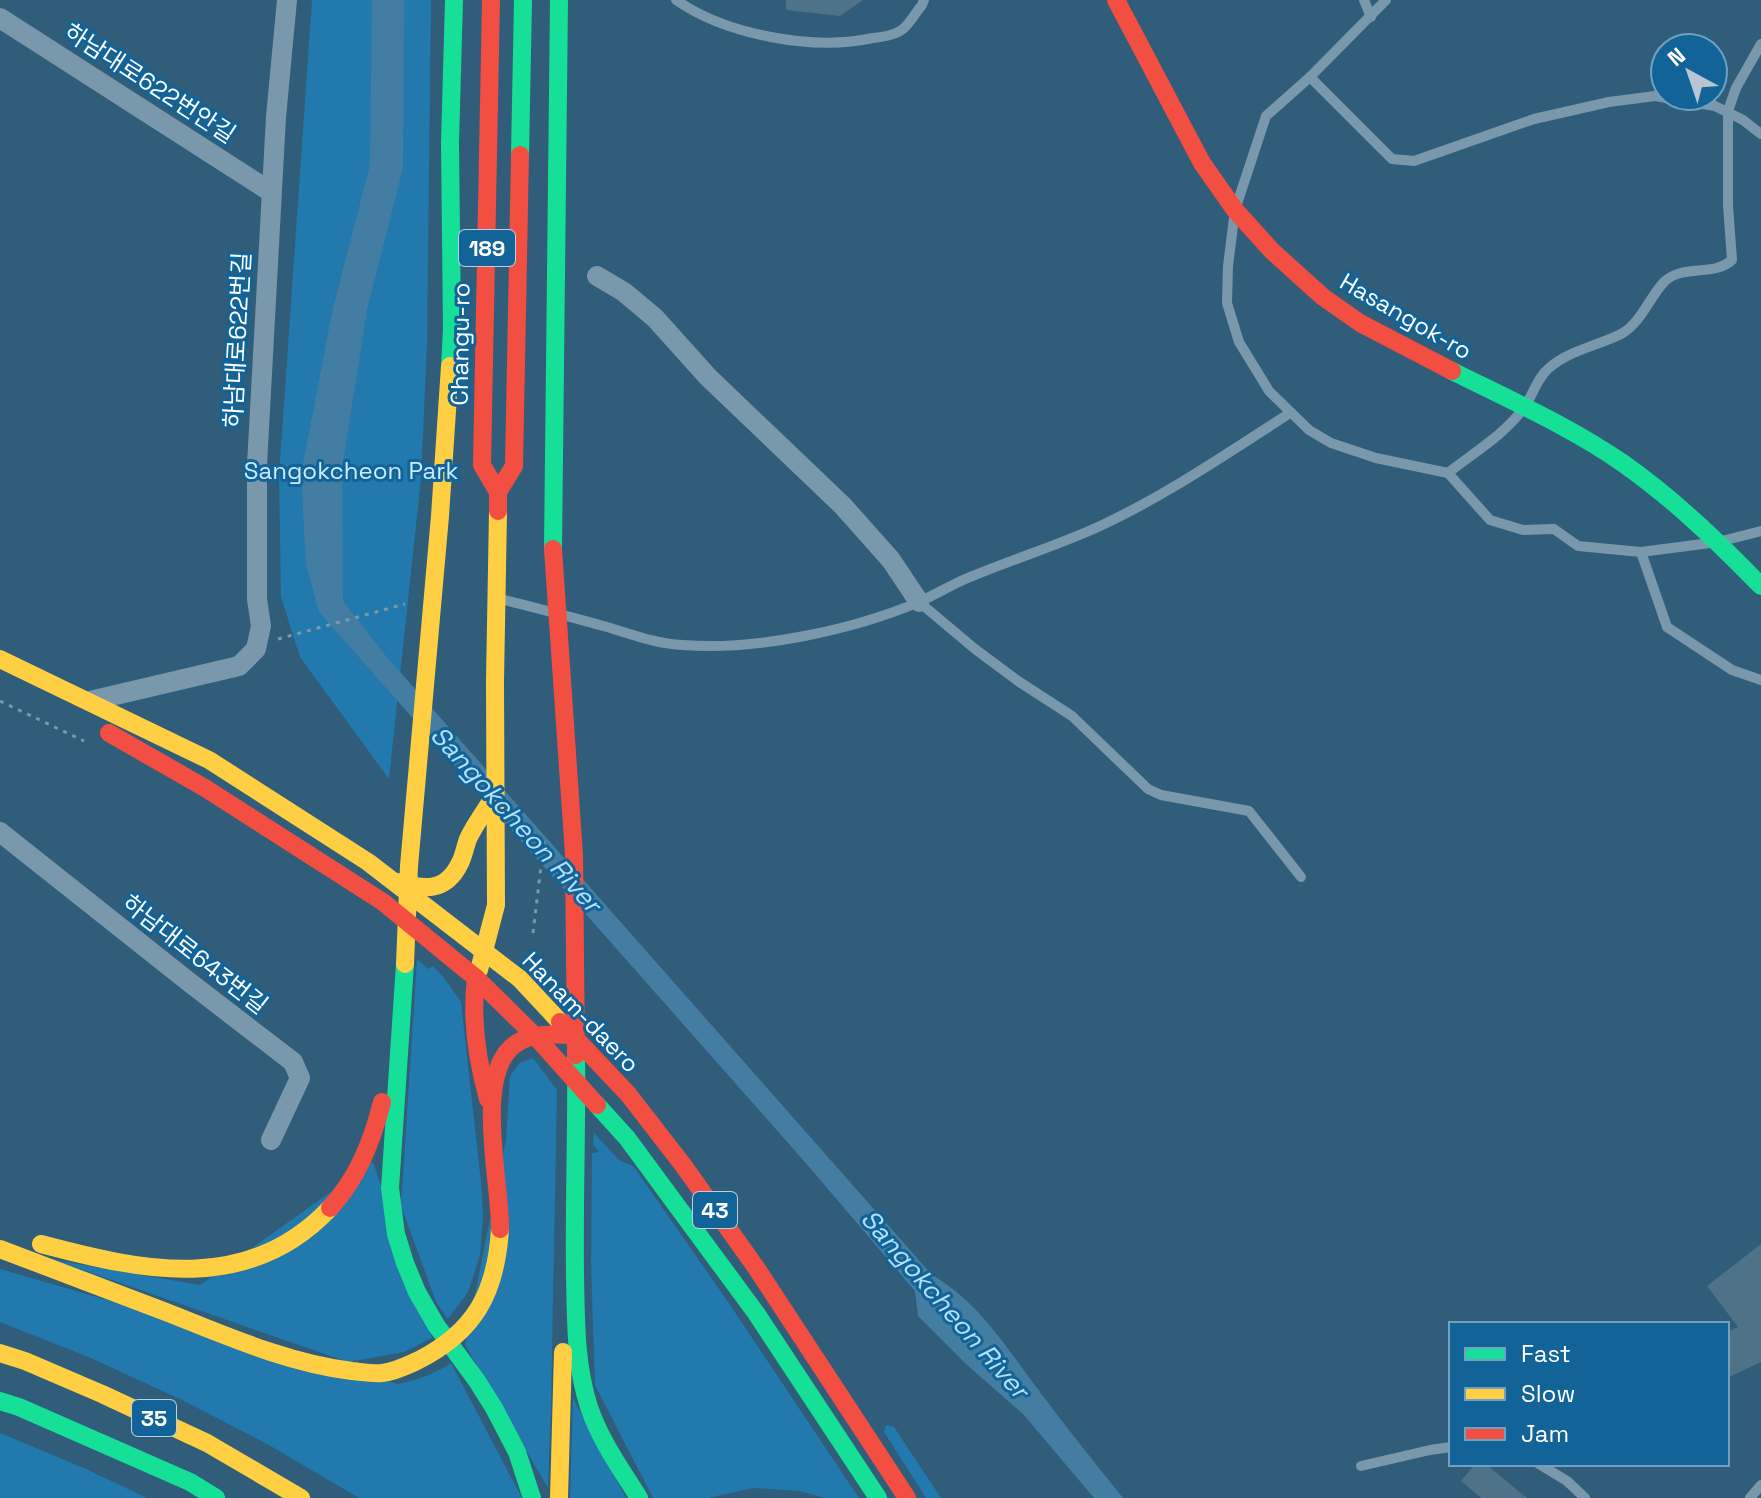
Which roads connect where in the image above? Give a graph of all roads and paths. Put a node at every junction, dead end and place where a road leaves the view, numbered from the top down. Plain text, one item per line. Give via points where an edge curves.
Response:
1 (287, 0) edge
2 (454, 0) edge
3 (491, 0) edge
4 (523, 0) edge
5 (559, 0) edge
6 (676, 0) edge
7 (924, 0) edge
8 (1116, 0) edge
9 (1364, 0) edge
10 (1386, 0) edge
11 (1371, 17) junction
12 (0, 18) edge
13 (1761, 44) edge
14 (1310, 77) junction
15 (1649, 97) edge
16 (1729, 108) edge
17 (1728, 112) edge
18 (1729, 112) edge
19 (1761, 134) edge
20 (271, 192) junction
21 (1235, 210) junction
22 (597, 276) dead end
23 (1524, 408) junction
24 (1290, 413) junction
25 (1448, 473) junction
26 (498, 492) junction
27 (1761, 531) edge
28 (1718, 542) junction
29 (1641, 552) junction
30 (1761, 586) edge
31 (496, 597) junction
32 (413, 602) dead end
33 (919, 602) junction
34 (284, 639) dead end
35 (0, 659) edge
36 (1761, 680) edge
37 (90, 701) junction
38 (96, 727) dead end
39 (494, 796) junction
40 (0, 832) edge
41 (542, 865) dead end
42 (1301, 877) dead end
43 (394, 881) junction
44 (533, 933) dead end
45 (485, 952) junction
46 (476, 978) junction
47 (403, 1007) junction
48 (572, 1035) junction
49 (536, 1037) junction
50 (489, 1103) junction
51 (271, 1140) dead end
52 (574, 1206) junction
53 (0, 1232) edge
54 (0, 1249) edge
55 (0, 1353) edge
56 (0, 1401) edge
57 (1449, 1447) edge
58 (1361, 1466) dead end
59 (1542, 1466) edge
60 (1761, 1485) edge
61 (216, 1498) edge
62 (301, 1498) edge
63 (532, 1498) edge
64 (559, 1498) edge
65 (639, 1498) edge
66 (878, 1498) edge
67 (907, 1498) edge
68 (1585, 1498) edge
69 (1750, 1498) edge

1 - 20 street, 하남대로622번길
2 - 47 main road via 452,329 409,866
3 - 26 main road, Changu-ro / 189 via 482,465
4 - 26 main road, Changu-ro / 189 via 514,466
5 - 52 main road via 553,542 574,855
6 - 7 lane via 727,26 791,41 852,43 901,31
8 - 21 main road, Hasangok-ro via 1202,163
9 - 11 lane
10 - 11 lane
11 - 14 lane
12 - 20 street, 하남대로622번안길
13 - 16 lane
14 - 15 lane via 1392,159 1414,161 1534,119
14 - 21 lane via 1266,116
17 - 23 lane via 1732,260 1666,280 1623,333 1581,348 1548,368
18 - 19 lane
20 - 37 street, 하남대로622번길 via 257,465 261,626 256,649 239,666
21 - 23 main road, Hasangok-ro via 1272,251 1360,323
21 - 24 lane via 1227,303 1239,342 1269,391
22 - 33 street via 655,318 708,377 843,506 891,560
23 - 25 lane
23 - 28 main road, Hasangok-ro via 1622,463
24 - 25 lane via 1331,443
24 - 33 lane via 1101,525
25 - 29 lane via 1490,520 1523,530 1554,529 1578,546
26 - 31 main road, Changu-ro / 189
27 - 28 lane
28 - 29 lane
28 - 30 main road, Hasangok-ro
29 - 36 lane via 1667,627 1732,670
31 - 33 lane via 648,639 723,646 835,628
31 - 39 main road, Changu-ro / 189
32 - 34 path
33 - 42 lane via 996,665 1072,716 1148,789 1249,811
35 - 37 main road, Hanam-daero / 43
37 - 43 main road, Hanam-daero / 43 via 209,760
38 - 46 main road, Hanam-daero / 43 via 338,872
39 - 43 main road via 468,839 455,875 435,887 417,889
39 - 45 main road, Changu-ro / 189 via 496,905
40 - 51 street, 하남대로643번길 via 293,1062 300,1078
41 - 44 path
43 - 45 main road, Hanam-daero / 43
45 - 46 main road, Changu-ro / 189
45 - 48 main road, Hanam-daero / 43 via 520,979
46 - 49 main road, Hanam-daero / 43
46 - 50 main road, Changu-ro via 473,1005
47 - 53 main road via 382,1103 358,1170 318,1222 292,1242 241,1264 177,1270 103,1260
47 - 63 main road via 391,1217 404,1266 425,1308 496,1410
48 - 49 main road
48 - 67 main road, Hanam-daero / 43 via 628,1094 683,1165
49 - 50 main road via 508,1050
49 - 66 main road, Hanam-daero / 43 via 627,1138 756,1313
50 - 54 main road via 500,1227 494,1274 477,1314 455,1339 385,1373 307,1363 254,1346
52 - 64 main road
52 - 65 main road via 580,1371 603,1440
55 - 62 main road, 35 via 207,1443
56 - 61 main road, 35
57 - 58 lane
59 - 68 lane
60 - 69 lane

